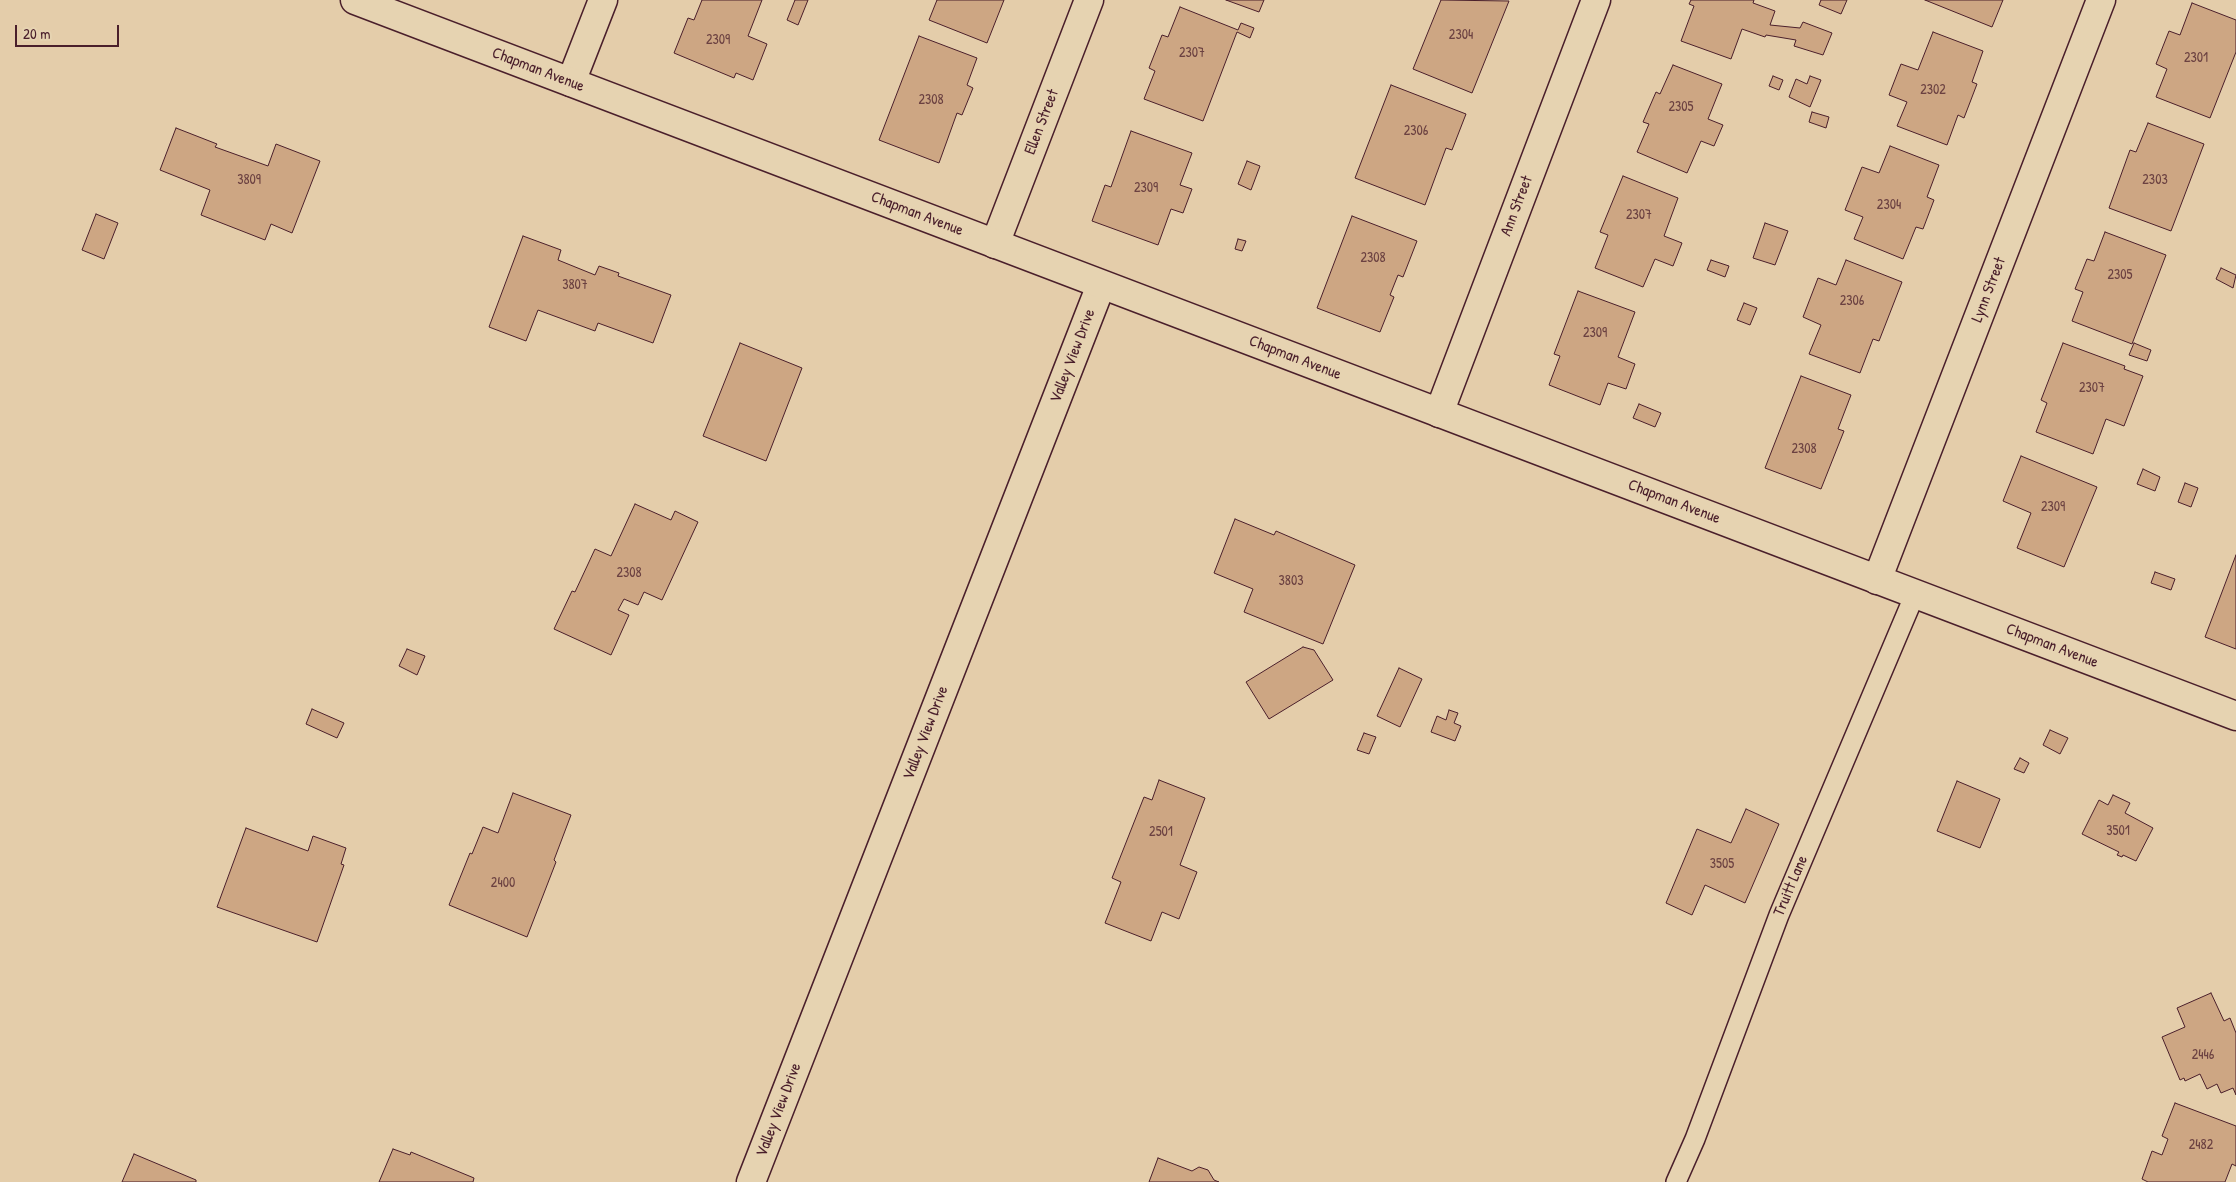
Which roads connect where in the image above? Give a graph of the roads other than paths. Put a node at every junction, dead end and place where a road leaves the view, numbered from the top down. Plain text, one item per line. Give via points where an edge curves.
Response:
1 (355, 0) edge
2 (603, 0) edge
3 (1089, 0) edge
4 (1596, 0) edge
5 (2102, 0) edge
6 (571, 82) junction
7 (995, 244) junction
8 (1101, 284) junction
9 (1439, 413) junction
10 (1878, 580) junction
11 (1915, 594) junction
12 (2236, 716) edge
13 (751, 1182) edge
14 (1676, 1182) edge

1 - 6 street, Chapman Avenue
2 - 6 street
3 - 7 street, Ellen Street
4 - 9 street, Ann Street
5 - 10 street, Lynn Street
6 - 7 street, Chapman Avenue
7 - 8 street, Chapman Avenue
8 - 9 street, Chapman Avenue
8 - 13 street, Valley View Drive
9 - 10 street, Chapman Avenue
10 - 11 street, Chapman Avenue
11 - 12 street, Chapman Avenue
11 - 14 lane, Truitt Lane via 1779,915

